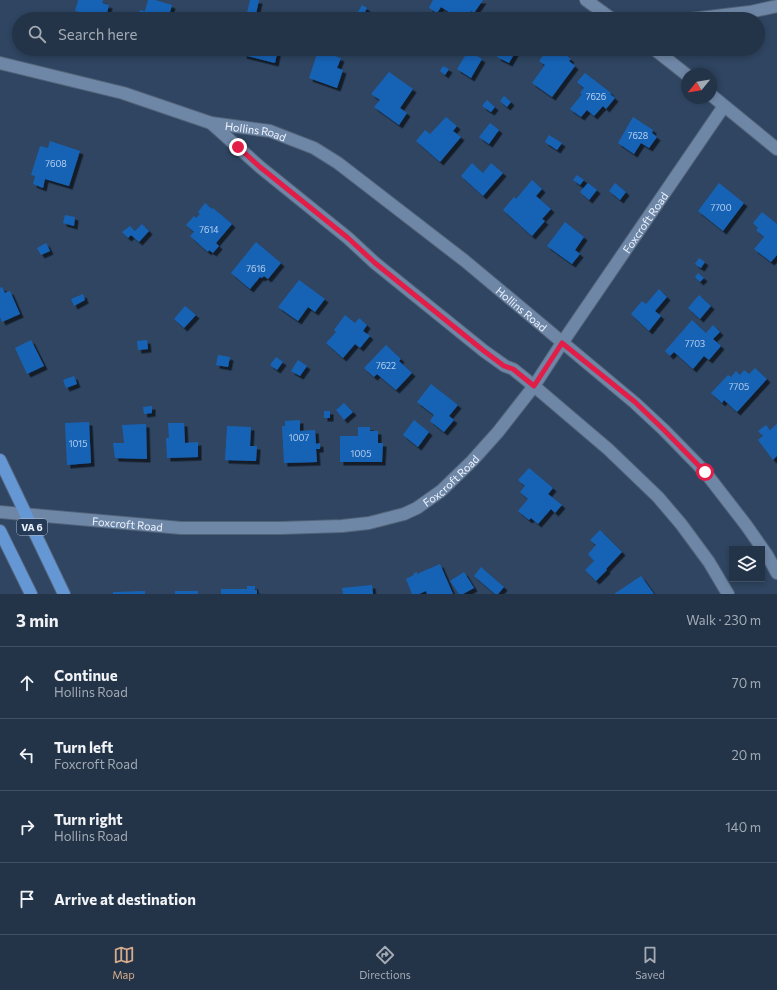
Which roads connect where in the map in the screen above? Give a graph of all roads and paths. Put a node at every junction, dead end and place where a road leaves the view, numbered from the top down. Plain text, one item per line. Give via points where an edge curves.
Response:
1 (586, 0) edge
2 (777, 6) edge
3 (602, 12) edge
4 (750, 12) edge
5 (663, 56) edge
6 (0, 63) edge
7 (681, 70) edge
8 (717, 100) edge
9 (724, 106) junction
10 (211, 123) junction
11 (777, 149) edge
12 (562, 343) junction
13 (534, 386) junction
14 (0, 460) edge
15 (0, 512) edge
16 (26, 515) junction
17 (0, 531) edge
18 (777, 573) edge
19 (31, 594) edge
20 (64, 594) edge
21 (728, 594) edge

1 - 3 street
2 - 4 street
5 - 7 street
6 - 10 street, Hollins Road via 123,93
8 - 9 street
9 - 11 street
9 - 12 street, Foxcroft Road
10 - 12 street, Hollins Road via 270,131 314,148 338,163 465,261
10 - 13 street, Hollins Road via 375,263 484,351
12 - 13 street, Foxcroft Road
12 - 18 street, Hollins Road via 635,402 705,472 746,525
13 - 16 street, Foxcroft Road via 472,461 441,491 404,514 342,526 227,528 181,528
13 - 21 street, Hollins Road via 608,449 658,497 709,562
14 - 16 main road, VA 6
15 - 16 street, Foxcroft Road
16 - 20 main road, VA 6
17 - 19 main road, VA 6

